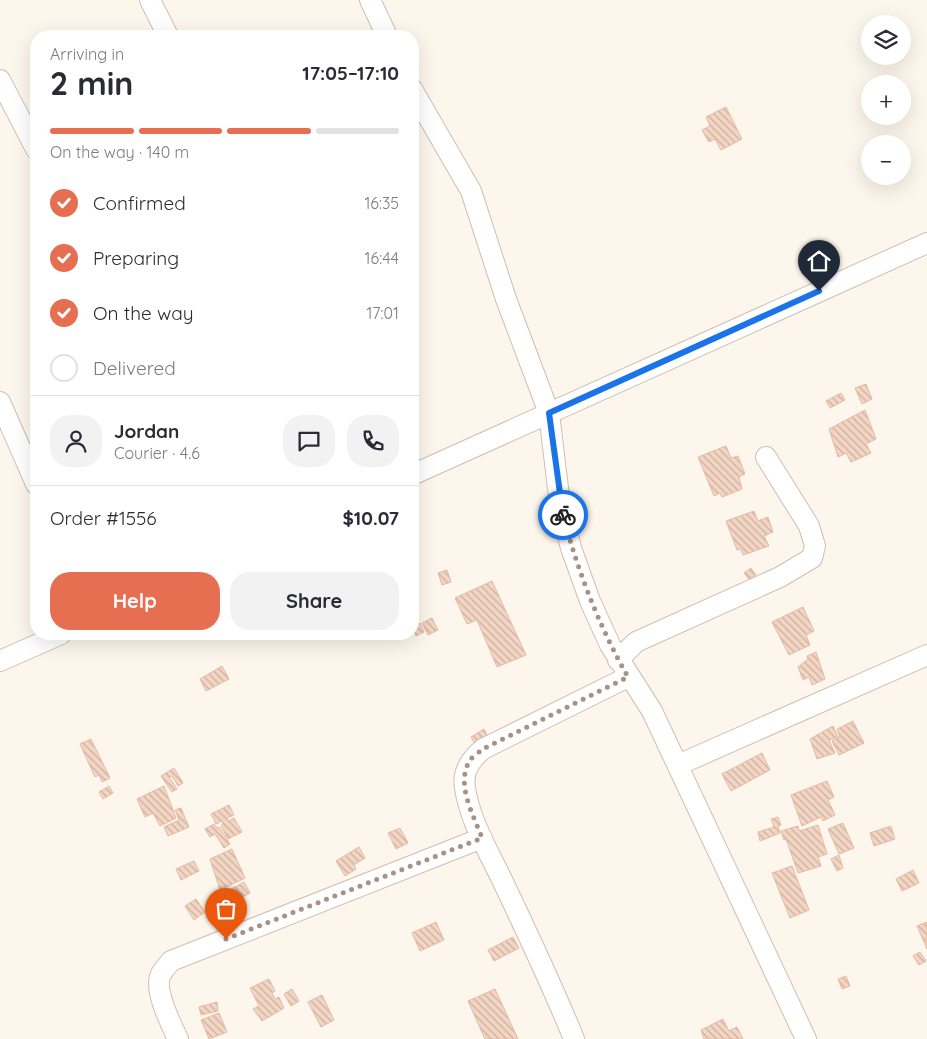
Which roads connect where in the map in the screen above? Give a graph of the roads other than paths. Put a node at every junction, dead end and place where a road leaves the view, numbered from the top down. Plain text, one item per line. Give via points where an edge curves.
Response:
1 (150, 0) edge
2 (370, 0) edge
3 (165, 30) edge
4 (384, 30) edge
5 (0, 80) edge
6 (419, 101) edge
7 (30, 138) edge
8 (927, 243) edge
9 (0, 402) edge
10 (549, 413) junction
11 (766, 457) dead end
12 (30, 470) edge
13 (419, 472) edge
14 (47, 640) edge
15 (927, 655) edge
16 (618, 660) junction
17 (0, 661) edge
18 (628, 677) junction
19 (678, 764) junction
20 (482, 838) junction
21 (178, 1039) edge
22 (574, 1039) edge
23 (806, 1039) edge

1 - 3 street
2 - 4 street
5 - 7 street
6 - 10 street via 471,191 506,299
8 - 10 street
9 - 12 street
10 - 13 street
10 - 16 street via 560,505 572,548 590,601
11 - 16 street via 809,526 815,546 812,558 780,577 636,642
14 - 17 street
15 - 19 street
16 - 18 street
18 - 19 street via 652,711
18 - 20 street via 483,749 471,759 464,787
19 - 23 street via 718,856
20 - 21 street via 171,961 160,975 159,987
20 - 22 street

